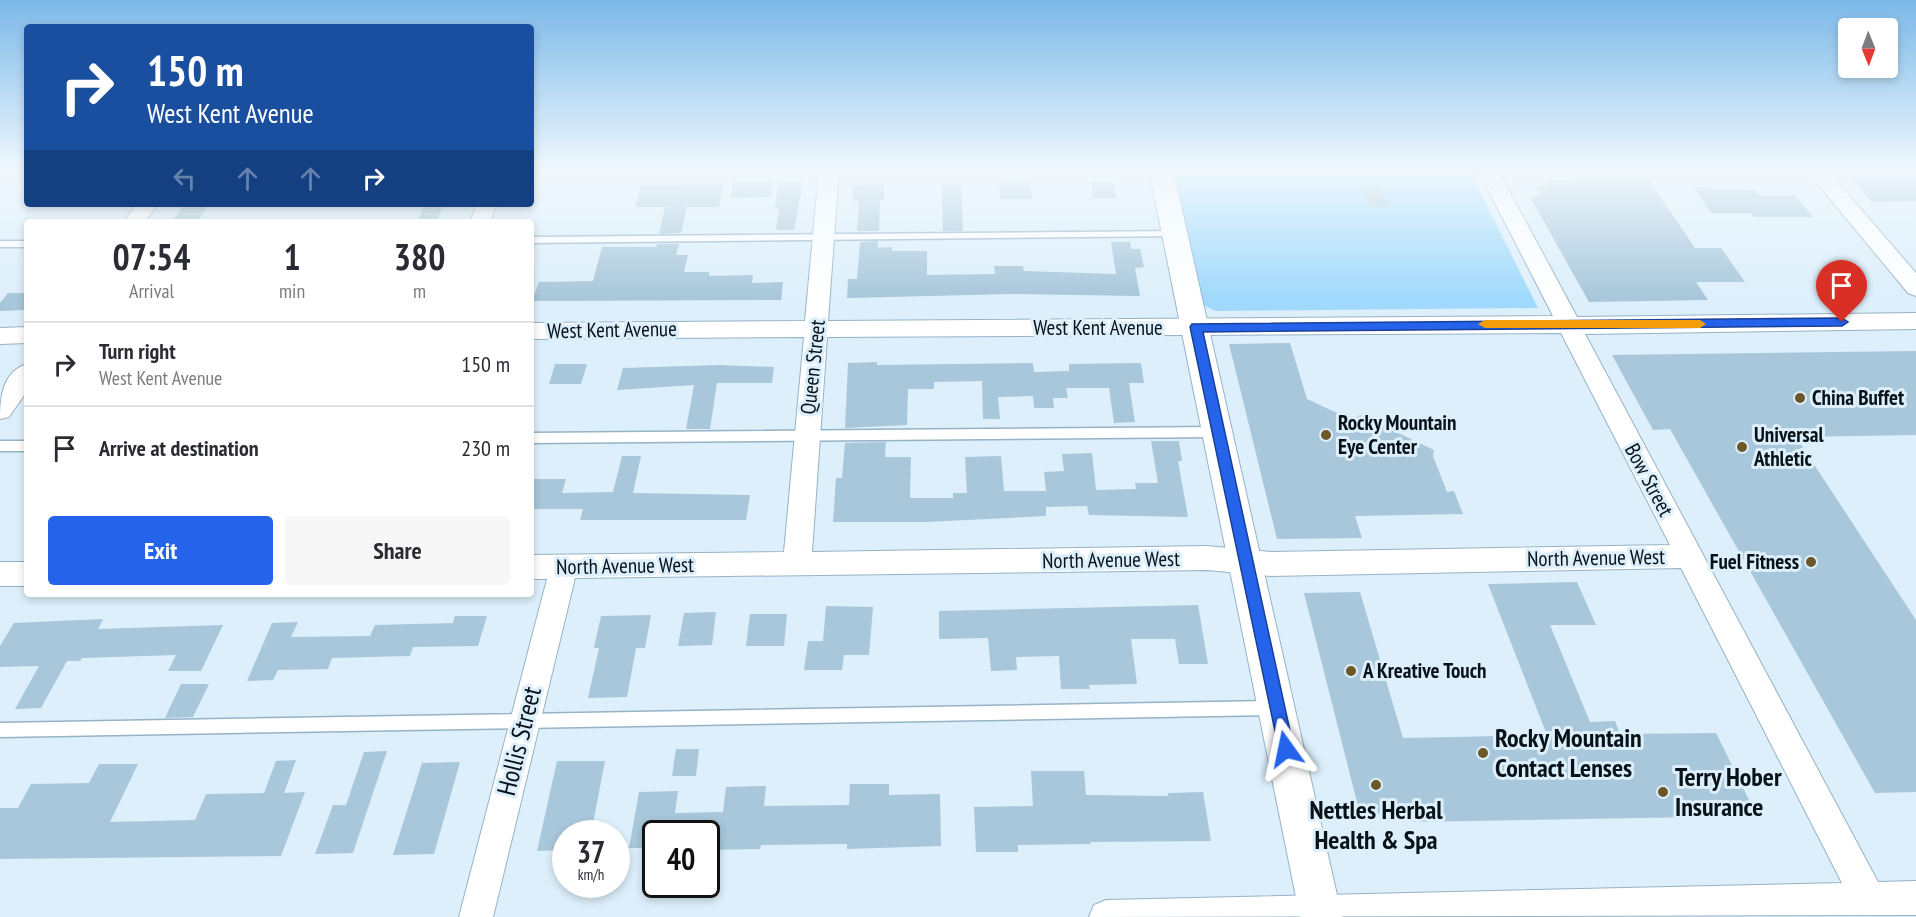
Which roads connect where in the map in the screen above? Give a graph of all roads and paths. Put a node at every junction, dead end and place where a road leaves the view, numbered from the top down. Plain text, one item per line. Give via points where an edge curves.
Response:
1 (826, 213) edge
2 (1169, 213) edge
3 (1510, 213) edge
4 (1852, 213) edge
5 (1173, 234) junction
6 (825, 237) junction
7 (534, 240) edge
8 (0, 244) edge
9 (24, 244) edge
10 (1916, 288) edge
11 (1916, 321) edge
12 (1568, 325) junction
13 (1196, 327) junction
14 (818, 328) junction
15 (534, 331) edge
16 (24, 335) edge
17 (0, 336) edge
18 (24, 377) edge
19 (0, 410) edge
20 (1219, 432) junction
21 (807, 436) junction
22 (534, 438) edge
23 (0, 446) edge
24 (24, 446) edge
25 (1690, 556) junction
26 (1247, 562) junction
27 (797, 564) junction
28 (534, 567) edge
29 (564, 567) junction
30 (0, 574) edge
31 (24, 574) edge
32 (1277, 708) junction
33 (523, 722) junction
34 (0, 730) edge
35 (1916, 898) edge
36 (1874, 908) edge
37 (1321, 916) edge
38 (476, 917) edge
39 (1106, 917) edge

1 - 6 street, Queen Street
2 - 5 street
3 - 12 street, Bow Street
4 - 10 street
5 - 6 lane
5 - 13 street
6 - 7 lane
6 - 14 street, Queen Street
8 - 9 lane
11 - 12 street, West Kent Avenue
12 - 13 street, West Kent Avenue
12 - 25 street, Bow Street
13 - 14 street, West Kent Avenue
13 - 20 street
14 - 15 street, West Kent Avenue
14 - 21 street, Queen Street
16 - 17 street
18 - 19 street
20 - 21 lane
20 - 26 street
21 - 22 lane
21 - 27 street, Queen Street
23 - 24 lane
25 - 26 street, North Avenue West
25 - 36 street, Bow Street
26 - 27 street, North Avenue West via 1207,558
26 - 32 street
27 - 29 street, North Avenue West
28 - 29 street, North Avenue West
29 - 33 street, Hollis Street
30 - 31 street
32 - 33 lane
32 - 37 street
33 - 34 lane
33 - 38 street, Hollis Street
35 - 36 street
36 - 37 street
37 - 39 street

